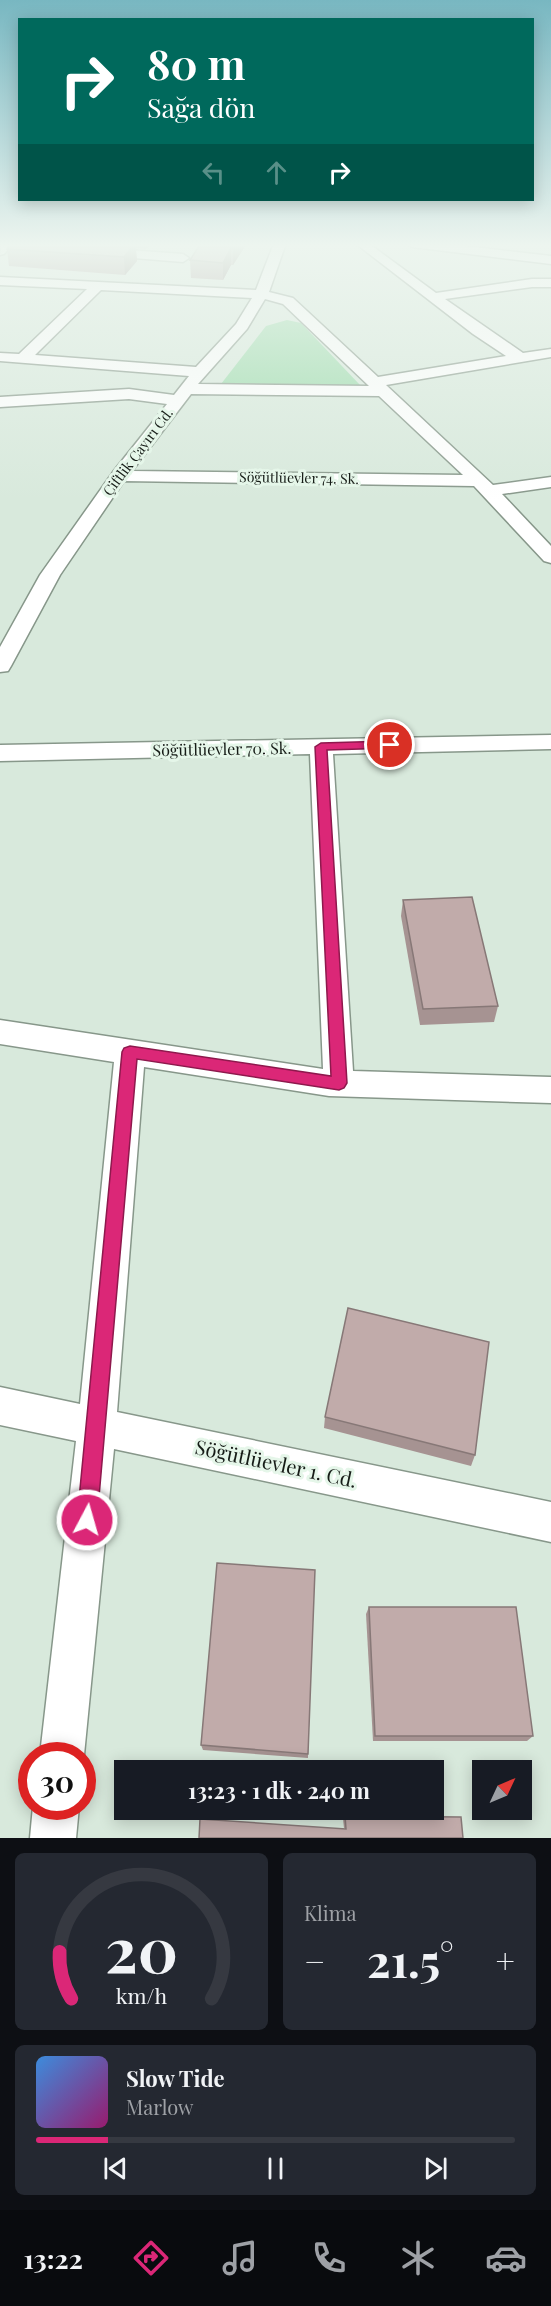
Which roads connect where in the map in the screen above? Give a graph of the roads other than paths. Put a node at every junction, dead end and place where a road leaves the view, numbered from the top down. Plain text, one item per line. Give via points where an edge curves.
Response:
1 (53, 329) edge
2 (239, 329) edge
3 (318, 329) edge
4 (475, 329) edge
5 (549, 356) edge
6 (0, 357) edge
7 (23, 358) junction
8 (520, 358) junction
9 (200, 372) junction
10 (380, 386) junction
11 (183, 395) junction
12 (0, 402) edge
13 (118, 476) junction
14 (551, 482) edge
15 (484, 486) junction
16 (551, 557) edge
17 (0, 666) edge
18 (551, 742) edge
19 (321, 747) junction
20 (0, 753) edge
21 (0, 1032) edge
22 (130, 1052) junction
23 (339, 1083) junction
24 (551, 1090) edge
25 (0, 1406) edge
26 (97, 1426) junction
27 (551, 1522) edge
28 (63, 1742) edge
29 (55, 1820) edge
30 (53, 1838) edge

1 - 7 street
2 - 9 street, Çiftlik Çayırı Cd.
3 - 10 street
4 - 8 street
5 - 8 street
6 - 7 street
7 - 9 street
8 - 10 street
9 - 11 street, Çiftlik Çayırı Cd.
10 - 11 street
10 - 15 street
11 - 12 street via 129,394
11 - 13 street, Çiftlik Çayırı Cd.
13 - 15 street, Söğütlüevler 74. Sk.
13 - 17 street, Çiftlik Çayırı Cd. via 50,575
14 - 15 street, Söğütlüevler 74. Sk.
15 - 16 street
18 - 19 street, Söğütlüevler 70. Sk.
19 - 20 street, Söğütlüevler 70. Sk.
19 - 23 street
21 - 22 street
22 - 23 street
22 - 26 street
23 - 24 street
25 - 26 street, Söğütlüevler 1. Cd.
26 - 27 street, Söğütlüevler 1. Cd.
26 - 28 street
29 - 30 street

